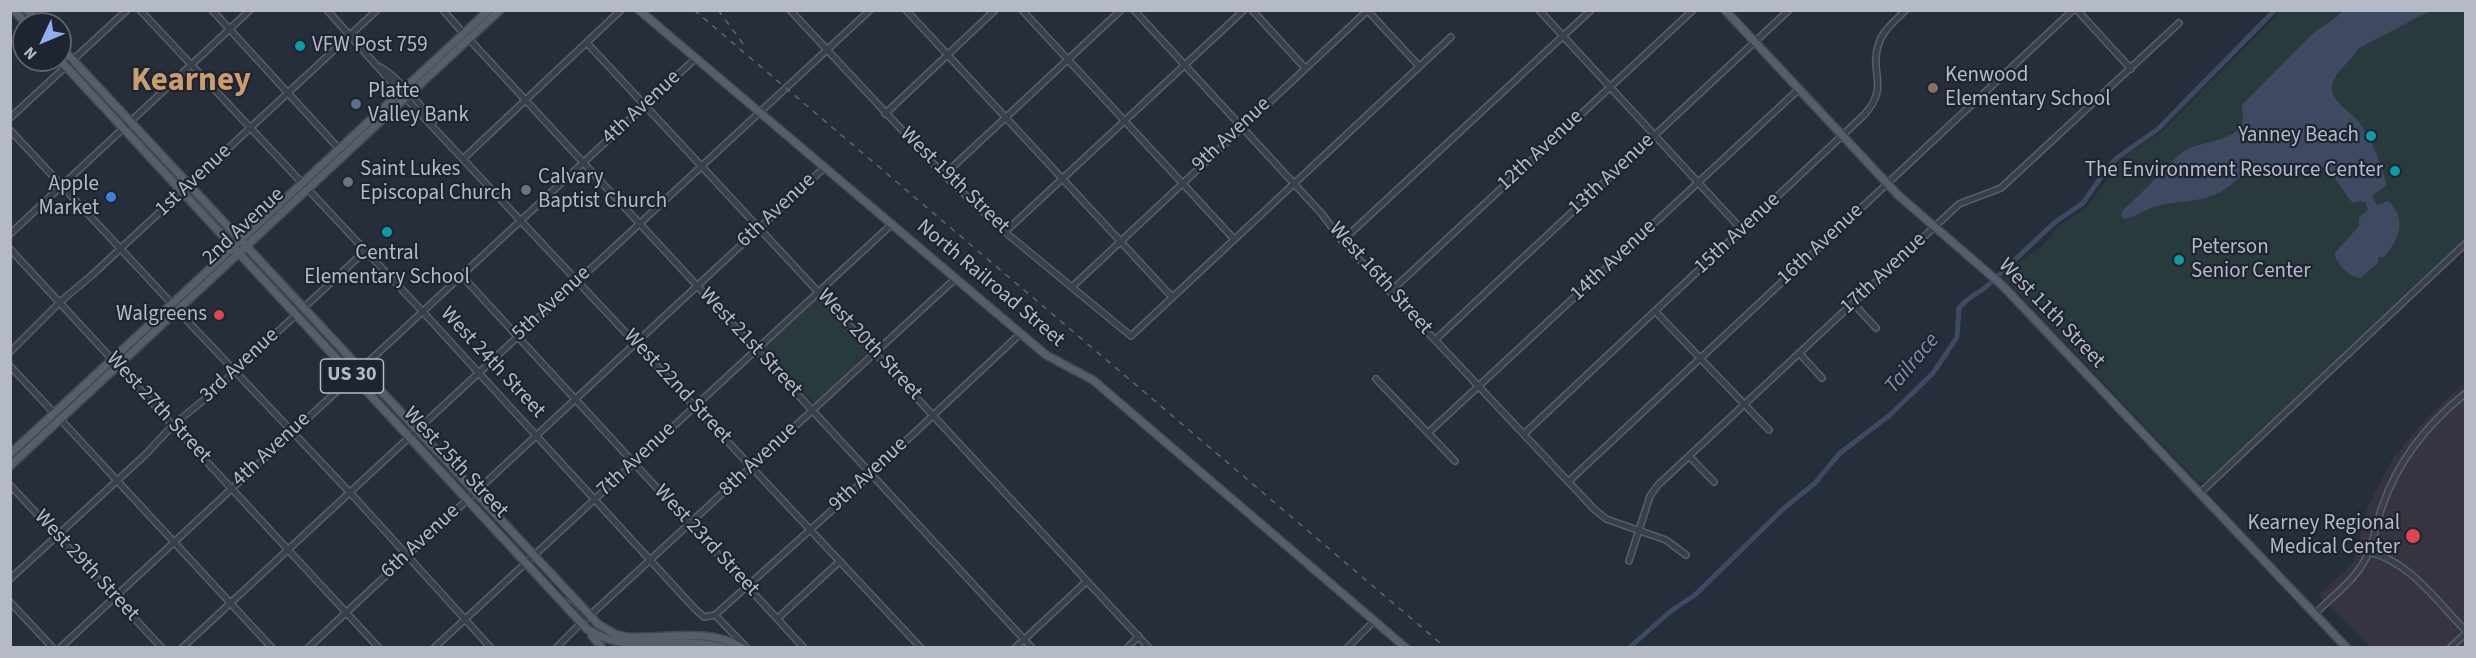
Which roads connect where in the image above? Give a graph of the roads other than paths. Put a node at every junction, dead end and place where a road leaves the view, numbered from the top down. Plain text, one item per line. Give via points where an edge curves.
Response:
1 (127, 10) edge
2 (140, 10) edge
3 (212, 10) edge
4 (250, 10) edge
5 (327, 10) edge
6 (376, 10) edge
7 (443, 10) edge
8 (489, 10) edge
9 (500, 10) edge
10 (621, 10) edge
11 (639, 10) edge
12 (790, 10) edge
13 (870, 10) edge
14 (906, 10) edge
15 (995, 10) edge
16 (1022, 10) edge
17 (1121, 10) edge
18 (1134, 10) edge
19 (1244, 10) edge
20 (1252, 10) edge
21 (1539, 10) edge
22 (1591, 10) edge
23 (1693, 10) edge
24 (1725, 10) edge
25 (1789, 10) edge
26 (1906, 10) edge
27 (2075, 10) edge
28 (1368, 11) edge
29 (2179, 23) dead end
30 (480, 24) junction
31 (230, 30) junction
32 (350, 35) junction
33 (467, 36) junction
34 (1451, 37) dead end
35 (1563, 37) junction
36 (1755, 42) junction
37 (588, 43) junction
38 (826, 50) junction
39 (947, 55) junction
40 (696, 58) junction
41 (1068, 60) junction
42 (74, 61) joint
43 (1184, 65) junction
44 (191, 66) junction
45 (1419, 66) junction
46 (1305, 68) junction
47 (2131, 69) junction
48 (61, 72) edge
49 (72, 72) edge
50 (1610, 88) junction
51 (1799, 89) junction
52 (289, 93) junction
53 (405, 94) junction
54 (526, 100) junction
55 (646, 104) junction
56 (760, 112) junction
57 (885, 114) junction
58 (10, 118) edge
59 (1005, 118) junction
60 (1125, 121) junction
61 (131, 122) junction
62 (1242, 127) junction
63 (124, 128) junction
64 (10, 129) edge
65 (250, 129) junction
66 (1654, 135) junction
67 (1842, 136) junction
68 (342, 152) junction
69 (464, 158) junction
70 (583, 162) junction
71 (703, 165) junction
72 (825, 167) junction
73 (944, 175) junction
74 (1062, 179) junction
75 (1182, 183) junction
76 (1294, 183) junction
77 (1698, 183) junction
78 (1887, 184) junction
79 (189, 185) junction
80 (63, 186) junction
81 (305, 187) junction
82 (182, 192) junction
83 (522, 220) junction
84 (640, 224) junction
85 (892, 224) junction
86 (760, 227) junction
87 (1933, 228) junction
88 (1742, 230) junction
89 (1005, 232) junction
90 (10, 234) edge
91 (1234, 239) junction
92 (1120, 241) junction
93 (1342, 241) junction
94 (2466, 243) edge
95 (244, 244) junction
96 (122, 247) junction
97 (234, 248) junction
98 (10, 249) edge
99 (365, 251) junction
100 (239, 254) junction
101 (462, 276) junction
102 (956, 278) junction
103 (578, 280) junction
104 (697, 286) junction
105 (1072, 287) junction
106 (819, 291) junction
107 (1390, 292) junction
108 (1172, 297) junction
109 (60, 303) junction
110 (1853, 303) junction
111 (172, 304) junction
112 (303, 308) junction
113 (178, 310) junction
114 (1655, 311) junction
115 (423, 312) junction
116 (296, 315) junction
117 (1876, 328) dead end
118 (1021, 333) junction
119 (517, 337) junction
120 (1435, 340) junction
121 (636, 343) junction
122 (756, 349) junction
123 (10, 352) edge
124 (876, 352) junction
125 (1799, 353) junction
126 (1700, 358) junction
127 (116, 362) junction
128 (10, 366) edge
129 (361, 369) junction
130 (235, 371) junction
131 (478, 373) junction
132 (353, 376) junction
133 (1822, 378) dead end
134 (1376, 379) dead end
135 (1479, 386) junction
136 (2466, 393) edge
137 (575, 399) junction
138 (1744, 405) junction
139 (695, 406) junction
140 (812, 410) junction
141 (55, 414) junction
142 (933, 415) junction
143 (61, 420) junction
144 (173, 425) junction
145 (417, 430) junction
146 (1769, 430) dead end
147 (292, 432) junction
148 (1428, 433) junction
149 (1524, 434) junction
150 (536, 435) junction
151 (409, 437) junction
152 (10, 454) edge
153 (1689, 456) junction
154 (1455, 461) dead end
155 (634, 463) junction
156 (10, 466) edge
157 (752, 466) junction
158 (871, 474) junction
159 (117, 481) junction
160 (1569, 481) junction
161 (1714, 482) dead end
162 (10, 485) edge
163 (231, 488) junction
164 (349, 492) junction
165 (475, 492) junction
166 (2200, 493) junction
167 (595, 499) junction
168 (467, 500) junction
169 (690, 523) junction
170 (811, 530) junction
171 (1638, 531) junction
172 (58, 536) junction
173 (174, 542) junction
174 (288, 549) junction
175 (2368, 552) junction
176 (534, 555) junction
177 (1686, 555) dead end
178 (407, 556) junction
179 (650, 560) junction
180 (840, 561) junction
181 (1629, 561) dead end
182 (525, 563) junction
183 (10, 579) edge
184 (1087, 581) junction
185 (748, 586) junction
186 (115, 597) junction
187 (559, 599) junction
188 (10, 602) edge
189 (230, 603) junction
190 (346, 612) junction
191 (2315, 614) junction
192 (715, 615) junction
193 (590, 616) junction
194 (778, 618) junction
195 (464, 619) junction
196 (1374, 621) junction
197 (581, 623) junction
198 (587, 629) junction
199 (2466, 632) edge
200 (684, 635) junction
201 (664, 636) joint
202 (1139, 636) junction
203 (1024, 640) junction
204 (681, 645) edge
205 (669, 646) edge
206 (53, 648) edge
207 (60, 648) edge
208 (162, 648) edge
209 (183, 648) edge
210 (272, 648) edge
211 (308, 648) edge
212 (379, 648) edge
213 (434, 648) edge
214 (491, 648) edge
215 (556, 648) edge
216 (602, 648) edge
217 (724, 648) edge
218 (745, 648) edge
219 (804, 648) edge
220 (921, 648) edge
221 (1016, 648) edge
222 (1032, 648) edge
223 (1126, 648) edge
224 (1149, 648) edge
225 (1347, 648) edge
226 (1406, 648) edge
227 (2347, 648) edge
228 (2450, 648) edge

1 - 42 street
2 - 44 street, West 24th Street
3 - 31 street
4 - 31 street
5 - 32 street, West 22nd Street
6 - 32 street, 1st Avenue
7 - 33 street, West 21st Street
8 - 30 main road, 2nd Avenue
9 - 30 main road, 2nd Avenue
10 - 37 street
11 - 40 main road, North Railroad Street
12 - 38 street, West 19th Street
13 - 38 street, 5th Avenue
14 - 39 street
15 - 39 street
16 - 41 street
17 - 41 street
18 - 43 street, West 16th Street
19 - 43 street
20 - 46 street
21 - 35 street
22 - 35 street
23 - 50 street, 12th Avenue
24 - 36 main road, West 11th Street
25 - 36 street, 13th Avenue
26 - 67 street, 15th Avenue via 1878,44 1877,98
27 - 47 street
27 - 78 street, 16th Avenue
28 - 45 street
28 - 46 street, 9th Avenue
29 - 47 street, 17th Avenue
30 - 33 main road, 2nd Avenue
31 - 44 street
31 - 52 street
32 - 52 street, 1st Avenue
32 - 53 street, West 22nd Street
33 - 53 main road, 2nd Avenue
33 - 54 street, West 21st Street
34 - 45 street
35 - 50 street
35 - 93 street
36 - 51 main road, West 11th Street
36 - 66 street, 13th Avenue
37 - 54 street
37 - 55 street, West 20th Street
38 - 56 street, 5th Avenue
38 - 57 street, West 19th Street
39 - 57 street
39 - 59 street
40 - 55 street, 4th Avenue
40 - 56 main road, North Railroad Street
41 - 59 street
41 - 60 street
42 - 61 main road, US 30
43 - 60 street
43 - 62 street, West 16th Street
44 - 61 street
44 - 65 street, West 24th Street
45 - 76 street
46 - 62 street, 9th Avenue
47 - 87 street, 17th Avenue via 2001,188 1959,204
48 - 58 street
49 - 63 main road, US 30
50 - 66 street
50 - 107 street, 12th Avenue
51 - 67 main road, West 11th Street
51 - 77 street, 14th Avenue
52 - 65 street, 1st Avenue
52 - 68 street
53 - 68 main road, 2nd Avenue
53 - 69 street, West 22nd Street
54 - 69 street
54 - 70 street, West 21st Street
55 - 70 street, 4th Avenue
55 - 71 street, West 20th Street
56 - 71 street, 5th Avenue
56 - 72 main road, North Railroad Street
57 - 73 street, West 19th Street
59 - 73 street
59 - 74 street
60 - 74 street
60 - 75 street
61 - 63 street
61 - 79 main road, West 25th Street / US 30
62 - 75 street, 9th Avenue
62 - 76 street, West 16th Street
63 - 80 street
63 - 82 main road, West 25th Street / US 30
64 - 80 street
65 - 79 street, 1st Avenue
65 - 81 street, West 24th Street
66 - 77 street
66 - 120 street, 13th Avenue
67 - 78 main road, West 11th Street
67 - 88 street, 15th Avenue
68 - 81 main road, 2nd Avenue
69 - 83 street, West 22nd Street
70 - 83 street, 4th Avenue
70 - 84 street, West 21st Street
71 - 84 street, 5th Avenue
71 - 86 street, West 20th Street
72 - 85 main road, North Railroad Street
72 - 86 street, 6th Avenue
73 - 89 street, West 19th Street
74 - 89 street
74 - 92 street
75 - 91 street
75 - 92 street, 9th Avenue
76 - 91 street
76 - 93 street, West 16th Street
77 - 88 street
77 - 135 street, 14th Avenue
78 - 87 main road, West 11th Street
78 - 126 street, 16th Avenue
79 - 82 street, 1st Avenue
79 - 95 main road, West 25th Street / US 30
80 - 90 street
80 - 96 street
81 - 95 main road, 2nd Avenue
81 - 99 street, West 24th Street
82 - 96 street, 1st Avenue
82 - 97 main road, West 25th Street / US 30
83 - 101 street, 4th Avenue
83 - 103 street, West 22nd Street
84 - 103 street, 5th Avenue
84 - 104 street, West 21st Street
85 - 102 main road, North Railroad Street
85 - 106 street, 7th Avenue
86 - 104 street, 6th Avenue
86 - 106 street, West 20th Street
87 - 110 street, 17th Avenue
87 - 166 main road, West 11th Street via 1988,271
88 - 114 street, 15th Avenue
89 - 105 street, West 19th Street
91 - 108 street
92 - 105 street, 9th Avenue
92 - 108 street
93 - 107 street, West 16th Street
94 - 166 street
95 - 97 main road, 2nd Avenue
95 - 100 main road, 2nd Avenue
95 - 112 main road, West 25th Street / US 30
96 - 109 street, 1st Avenue
96 - 111 street
97 - 100 main road, West 25th Street / US 30
97 - 111 main road, 2nd Avenue
98 - 109 street, West 27th Street
99 - 112 street, 3rd Avenue
99 - 115 street, West 24th Street
100 - 113 main road, 2nd Avenue
100 - 116 main road, West 25th Street / US 30
101 - 115 street, 4th Avenue
101 - 119 street, West 23rd Street
102 - 118 main road, North Railroad Street
102 - 124 street, 8th Avenue
103 - 119 street, 5th Avenue
103 - 121 street, West 22nd Street
104 - 121 street, 6th Avenue
104 - 122 street, West 21st Street
105 - 108 street, West 19th Street via 1131,336
106 - 122 street, 7th Avenue
106 - 124 street, West 20th Street
107 - 120 street, West 16th Street
109 - 123 street, 1st Avenue
109 - 127 street, West 27th Street
110 - 117 street
110 - 125 street, 17th Avenue
111 - 127 main road, 2nd Avenue
112 - 116 street, 3rd Avenue
112 - 129 main road, West 25th Street / US 30
113 - 127 main road, 2nd Avenue
113 - 130 street
114 - 126 street
114 - 149 street, 15th Avenue
115 - 129 street, 4th Avenue
115 - 131 street, West 24th Street
116 - 130 street, 3rd Avenue
116 - 132 main road, West 25th Street / US 30
118 - 142 street, 9th Avenue
118 - 196 main road, North Railroad Street via 1052,359 1093,380
119 - 131 street, 5th Avenue
119 - 137 street, West 23rd Street
120 - 135 street, West 16th Street
121 - 137 street, 6th Avenue
121 - 139 street, West 22nd Street
122 - 139 street, 7th Avenue
122 - 140 street, West 21st Street
124 - 140 street, 8th Avenue
124 - 142 street, West 20th Street
125 - 133 street
125 - 138 street, 17th Avenue
126 - 138 street
126 - 160 street, 16th Avenue
127 - 141 main road, 2nd Avenue
127 - 143 main road, 2nd Avenue
127 - 144 street, West 27th Street
128 - 141 street
129 - 132 street, 4th Avenue
129 - 145 main road, West 25th Street / US 30
130 - 144 street, 3rd Avenue
130 - 147 street
131 - 145 street, 5th Avenue
131 - 150 street, West 24th Street
132 - 147 street, 4th Avenue
132 - 151 main road, West 25th Street / US 30
134 - 148 street
135 - 148 street, 14th Avenue
135 - 149 street, West 16th Street
136 - 175 street via 2436,418 2413,446 2388,489
137 - 150 street, 6th Avenue
137 - 155 street, West 23rd Street
138 - 146 street
138 - 153 street, 17th Avenue
139 - 155 street, 7th Avenue
139 - 157 street, West 22nd Street
140 - 157 street, 8th Avenue
140 - 158 street, West 21st Street
141 - 152 main road, 2nd Avenue
142 - 158 street, 9th Avenue
142 - 184 street, West 20th Street
143 - 156 main road, 2nd Avenue
143 - 159 street
144 - 159 street, 3rd Avenue
144 - 163 street, West 27th Street
145 - 151 street, 5th Avenue
145 - 165 main road, West 25th Street / US 30
147 - 163 street, 4th Avenue
147 - 164 street
148 - 154 street
149 - 160 street, West 16th Street
150 - 165 street, 6th Avenue
150 - 167 street, West 24th Street
151 - 164 street, 5th Avenue
151 - 168 main road, West 25th Street / US 30
153 - 161 street
153 - 171 street, 17th Avenue via 1650,496
155 - 167 street, 7th Avenue
155 - 169 street, West 23rd Street
157 - 169 street, 8th Avenue
157 - 170 street, West 22nd Street
158 - 170 street, 9th Avenue
158 - 203 street, West 21st Street
159 - 172 street, 3rd Avenue
159 - 173 street
160 - 171 street, West 16th Street via 1606,519
162 - 172 street, West 29th Street
163 - 173 street, 4th Avenue
163 - 174 street, West 27th Street
164 - 174 street, 5th Avenue
164 - 178 street
165 - 168 street, 6th Avenue
165 - 176 main road, West 25th Street / US 30
166 - 191 main road, West 11th Street
167 - 176 street, 7th Avenue
167 - 179 street, West 24th Street
168 - 178 street, 6th Avenue
168 - 182 main road, West 25th Street / US 30
169 - 179 street, 8th Avenue
169 - 185 street, West 23rd Street
170 - 180 street, West 22nd Street
170 - 185 street, 9th Avenue
171 - 177 street, West 16th Street via 1666,540
171 - 181 street, 17th Avenue
172 - 183 street, 3rd Avenue
172 - 186 street, West 29th Street
173 - 186 street, 4th Avenue
173 - 189 street
174 - 189 street, 5th Avenue
174 - 190 street, West 27th Street
175 - 191 street via 2360,569
175 - 199 street via 2392,559
176 - 182 street, 7th Avenue
176 - 193 main road, West 25th Street / US 30
178 - 190 street, 6th Avenue
178 - 195 street
179 - 192 street, West 24th Street via 701,615
179 - 193 street, 8th Avenue
180 - 194 street
180 - 220 street, West 22nd Street
182 - 187 main road, West 25th Street / US 30
182 - 195 street, 7th Avenue
184 - 202 street, West 20th Street
184 - 203 street
185 - 192 street, 9th Avenue
185 - 194 street, West 23rd Street
186 - 207 street, 4th Avenue
186 - 208 street, West 29th Street
187 - 193 street via 585,618
187 - 197 main road, West 25th Street / US 30
188 - 206 street
189 - 209 street, 5th Avenue
189 - 210 street
190 - 211 street, 6th Avenue
190 - 212 street, West 27th Street
191 - 227 main road, West 11th Street
192 - 218 street, West 24th Street
193 - 201 main road, West 25th Street / US 30 via 615,634 638,638
194 - 219 street, West 23rd Street
195 - 213 street, 7th Avenue
195 - 214 street
196 - 225 street
196 - 226 main road, North Railroad Street
197 - 198 main road, West 25th Street / US 30
197 - 215 street
198 - 205 main road, West 25th Street / US 30 via 610,644
198 - 216 main road
199 - 228 street
200 - 201 main road, West 24th Street / US 30
200 - 205 main road via 674,638
200 - 218 main road, West 24th Street / US 30 via 716,637
202 - 223 street
202 - 224 street, West 20th Street
203 - 221 street
203 - 222 street, West 21st Street
204 - 205 main road, US 30
204 - 217 main road, US 30

